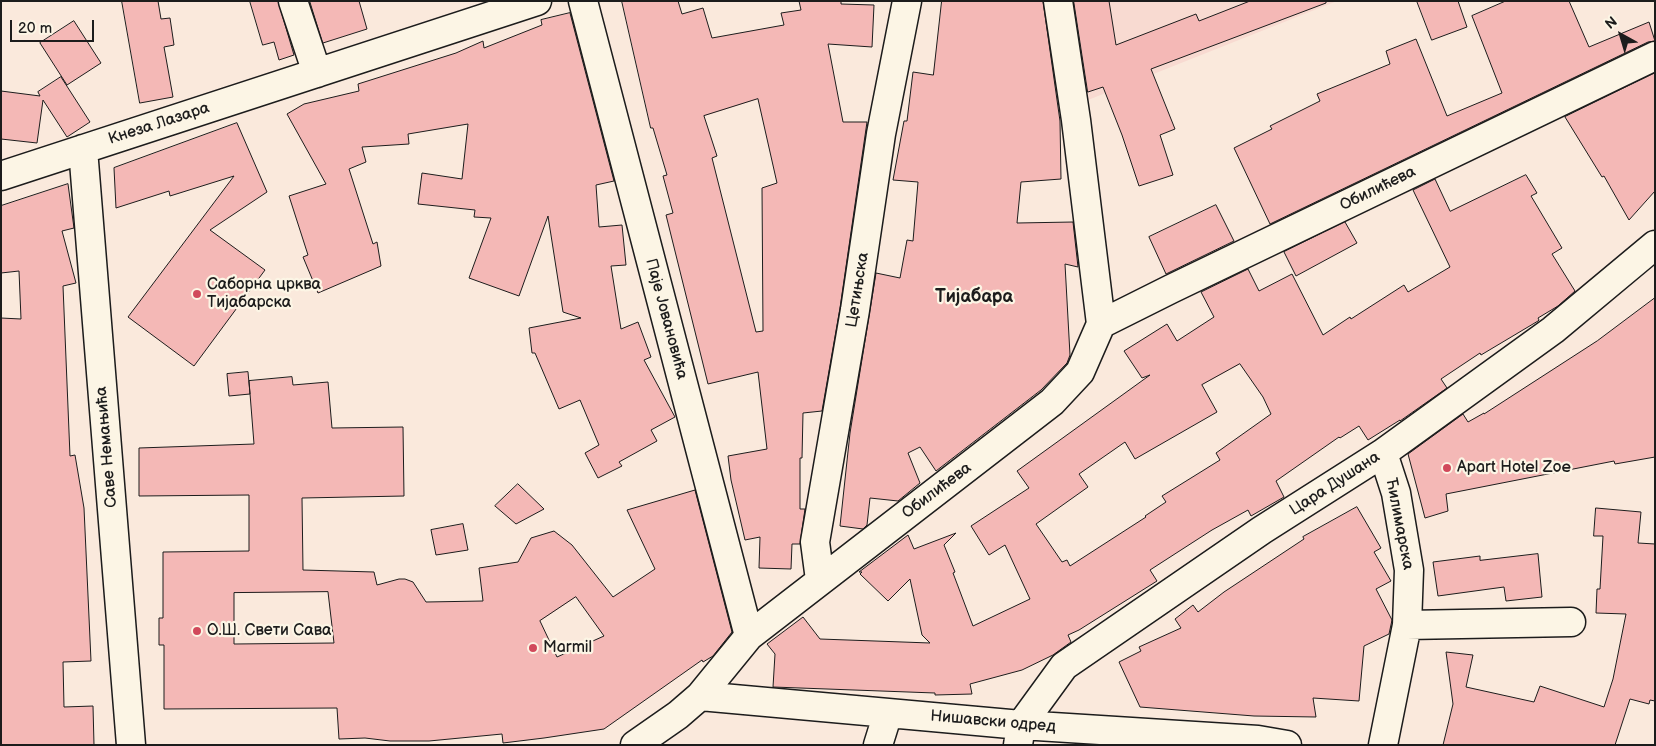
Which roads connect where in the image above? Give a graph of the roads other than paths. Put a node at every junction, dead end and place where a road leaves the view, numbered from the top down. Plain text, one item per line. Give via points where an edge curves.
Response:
1 (293, 1) edge
2 (536, 1) edge
3 (583, 1) edge
4 (907, 1) edge
5 (1058, 1) edge
6 (1655, 56) edge
7 (317, 73) junction
8 (83, 149) junction
9 (1, 176) edge
10 (1655, 245) edge
11 (1101, 324) junction
12 (1383, 453) junction
13 (820, 580) junction
14 (1571, 622) dead end
15 (1407, 625) junction
16 (748, 636) junction
17 (700, 696) junction
18 (888, 713) junction
19 (1019, 735) edge
20 (1149, 739) edge
21 (131, 745) edge
22 (635, 745) edge
23 (878, 745) edge
24 (1287, 745) edge
25 (1383, 745) edge

1 - 7 street
2 - 7 street, Кнеза Лазара
3 - 16 street, Паје Јовановића
4 - 13 street, Цетињска via 881,134 815,542
5 - 11 street
6 - 11 street, Обилићева
7 - 8 street, Кнеза Лазара
8 - 9 street, Кнеза Лазара
8 - 21 street, Саве Немањића
10 - 12 street, Цара Душана via 1554,330
11 - 13 street, Обилићева via 1080,372 1052,402
12 - 15 street, Ћилимарска via 1396,493 1409,570
12 - 19 street, Цара Душана via 1262,530 1064,666
13 - 16 street, Обилићева
14 - 15 street
15 - 25 street, Ћилимарска
16 - 17 street, Обилићева
17 - 18 street, Нишавски одред
17 - 22 street, Обилићева
18 - 19 street, Нишавски одред
18 - 23 street
19 - 20 street, Нишавски одред
20 - 24 street, Нишавски одред via 1258,740

